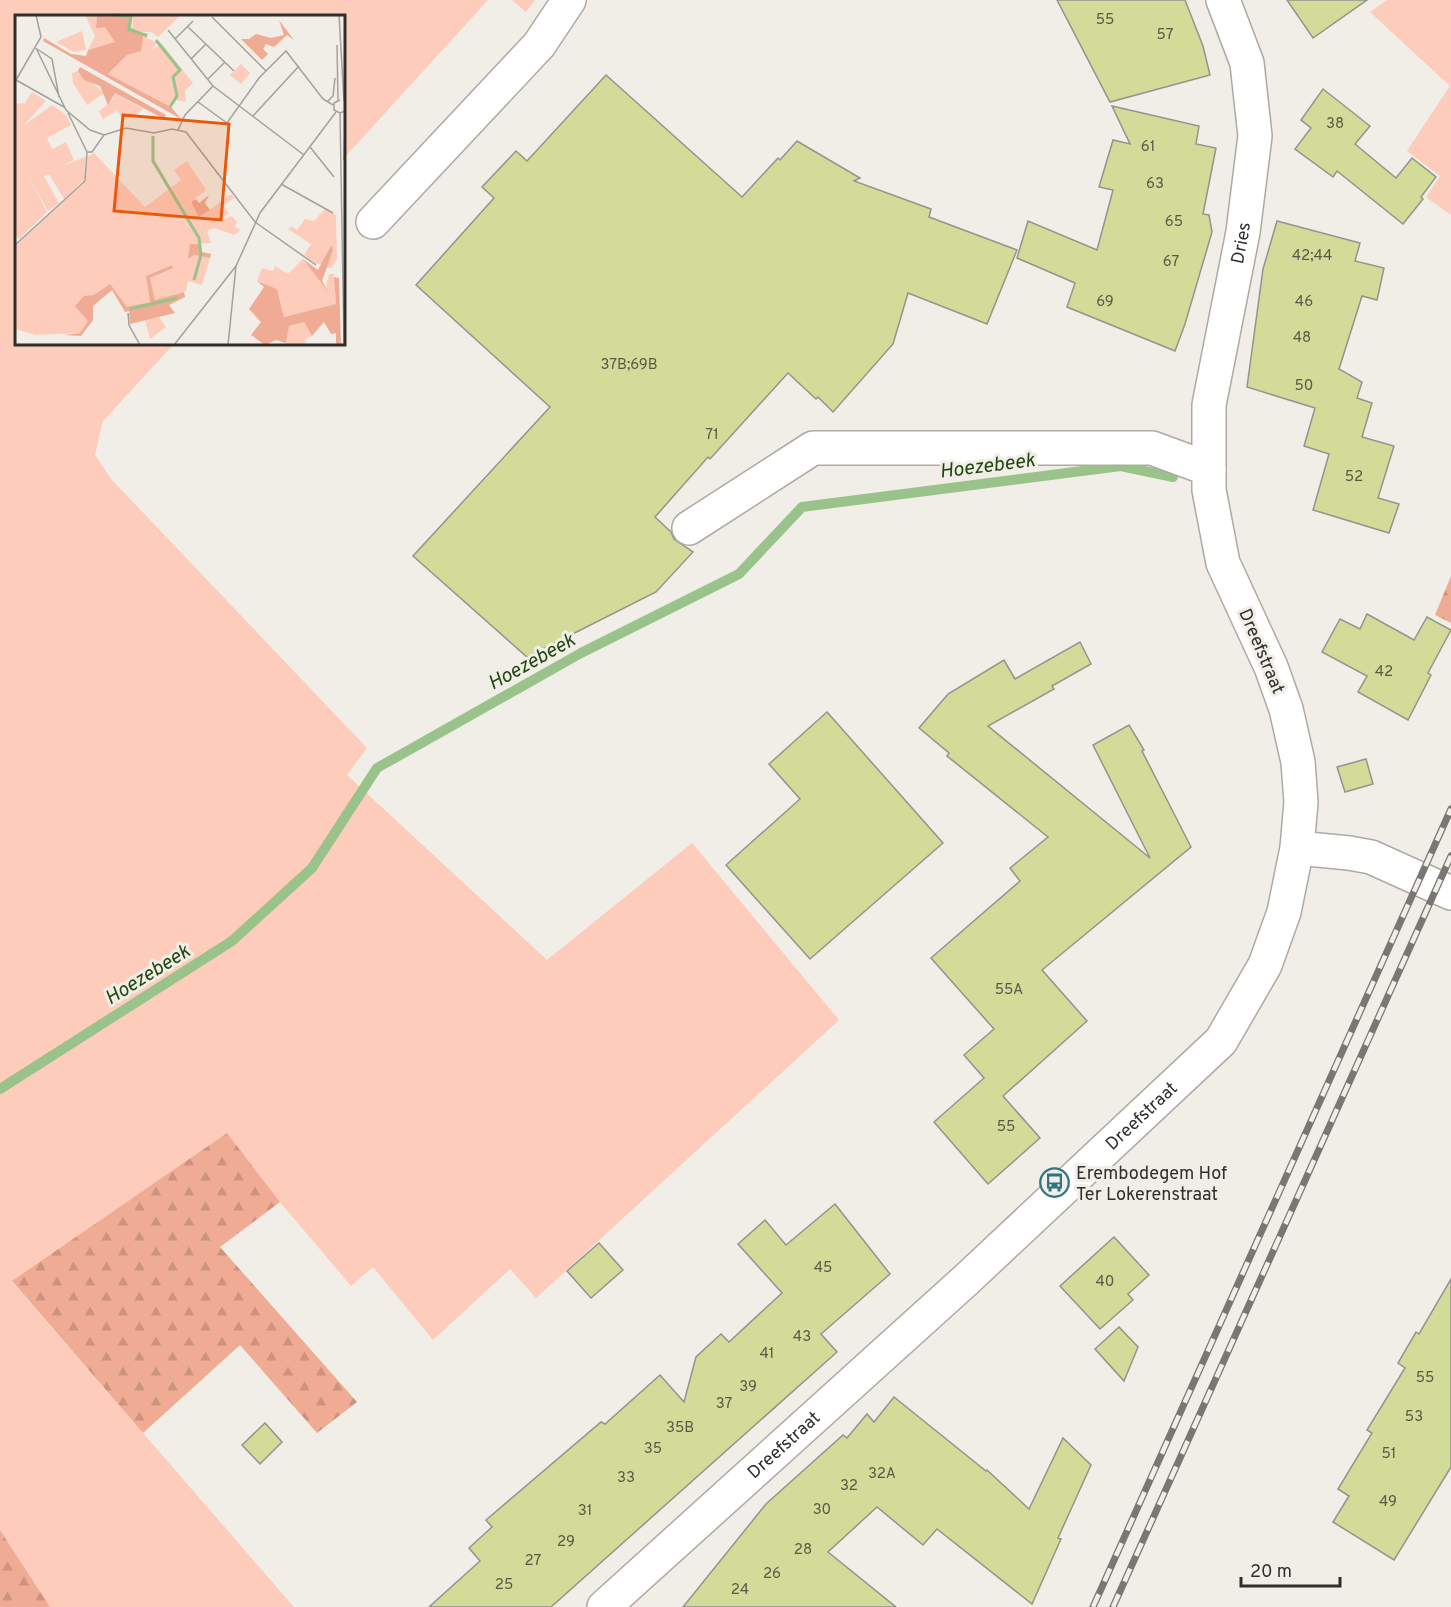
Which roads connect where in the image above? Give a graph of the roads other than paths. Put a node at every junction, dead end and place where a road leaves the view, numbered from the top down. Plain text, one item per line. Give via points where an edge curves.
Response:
1 (569, 0) edge
2 (1223, 0) edge
3 (373, 222) dead end
4 (1209, 480) junction
5 (689, 528) dead end
6 (1297, 848) junction
7 (1451, 893) edge
8 (604, 1607) edge

1 - 3 street via 539,45
2 - 4 street, Dries via 1247,63 1256,136 1244,232 1209,405
4 - 5 street via 1152,448 813,448
4 - 6 street, Dreefstraat via 1223,563 1286,709 1298,762
6 - 7 street via 1371,857
6 - 8 street, Dreefstraat via 1284,912 1265,965 1221,1041 966,1280

